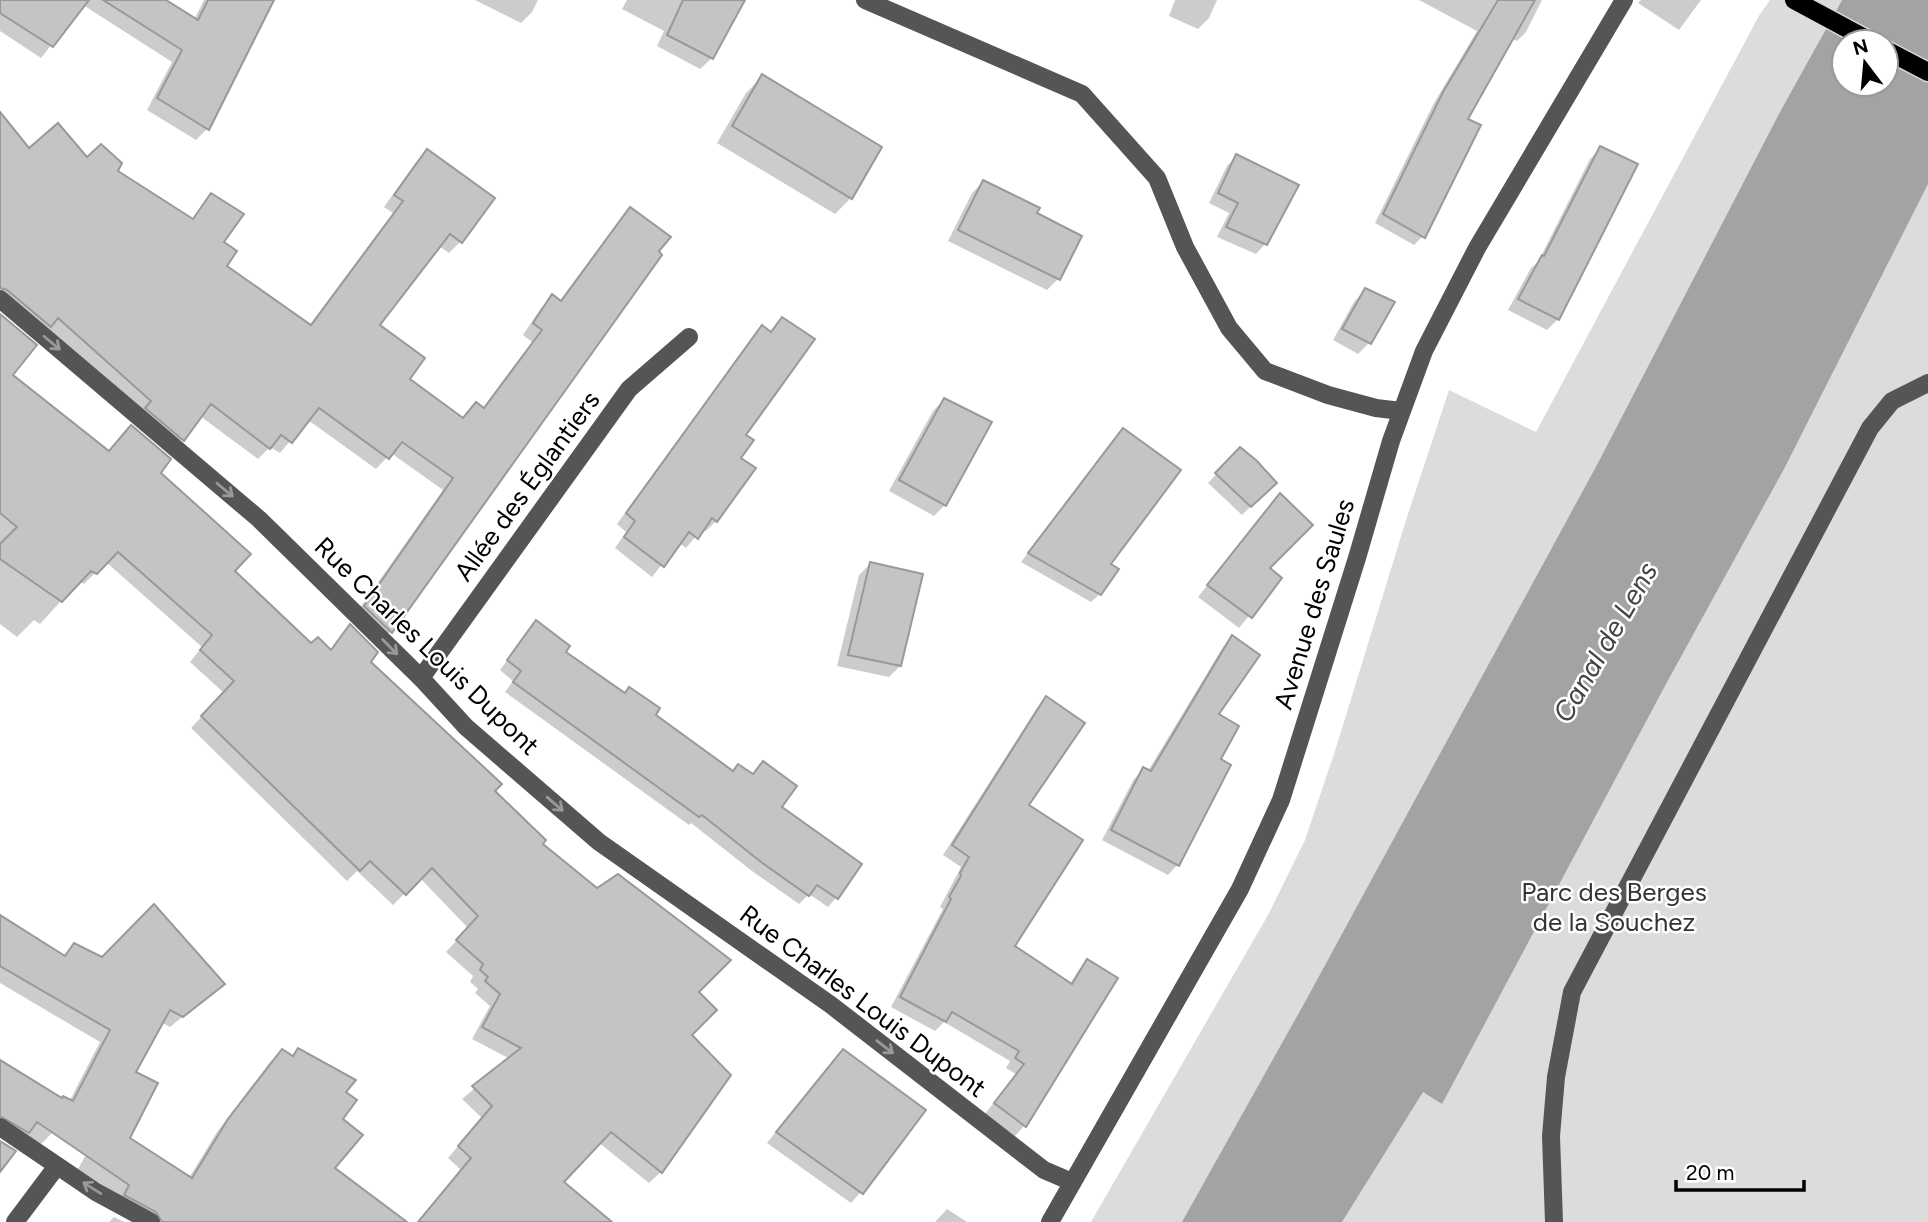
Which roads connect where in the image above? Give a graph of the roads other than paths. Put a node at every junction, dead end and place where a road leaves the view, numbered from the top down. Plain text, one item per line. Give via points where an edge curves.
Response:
1 (865, 0) edge
2 (1624, 0) edge
3 (1794, 0) edge
4 (1846, 28) edge
5 (1900, 57) edge
6 (1928, 72) edge
7 (0, 299) edge
8 (689, 337) dead end
9 (1928, 383) edge
10 (1401, 411) junction
11 (421, 678) junction
12 (0, 1127) edge
13 (57, 1166) junction
14 (1072, 1182) junction
15 (15, 1222) edge
16 (151, 1222) edge
17 (1050, 1222) edge
18 (1554, 1222) edge

1 - 10 street via 1082,94 1157,178 1185,247 1229,328 1265,371 1328,395
2 - 10 street, Avenue des Saules via 1477,248 1424,351
3 - 4 main road
5 - 6 main road
7 -> 11 street, Rue Charles Louis Dupont via 259,519
8 - 11 street, Allée des Églantiers via 629,389
9 - 18 street via 1892,401 1870,428 1572,992 1556,1077 1551,1136
10 - 14 street, Avenue des Saules via 1281,800 1240,889
11 -> 14 street, Rue Charles Louis Dupont via 466,727 600,842 840,1012 1044,1170
12 - 13 street
13 - 15 street
16 -> 13 street
14 - 17 street, Avenue des Saules

